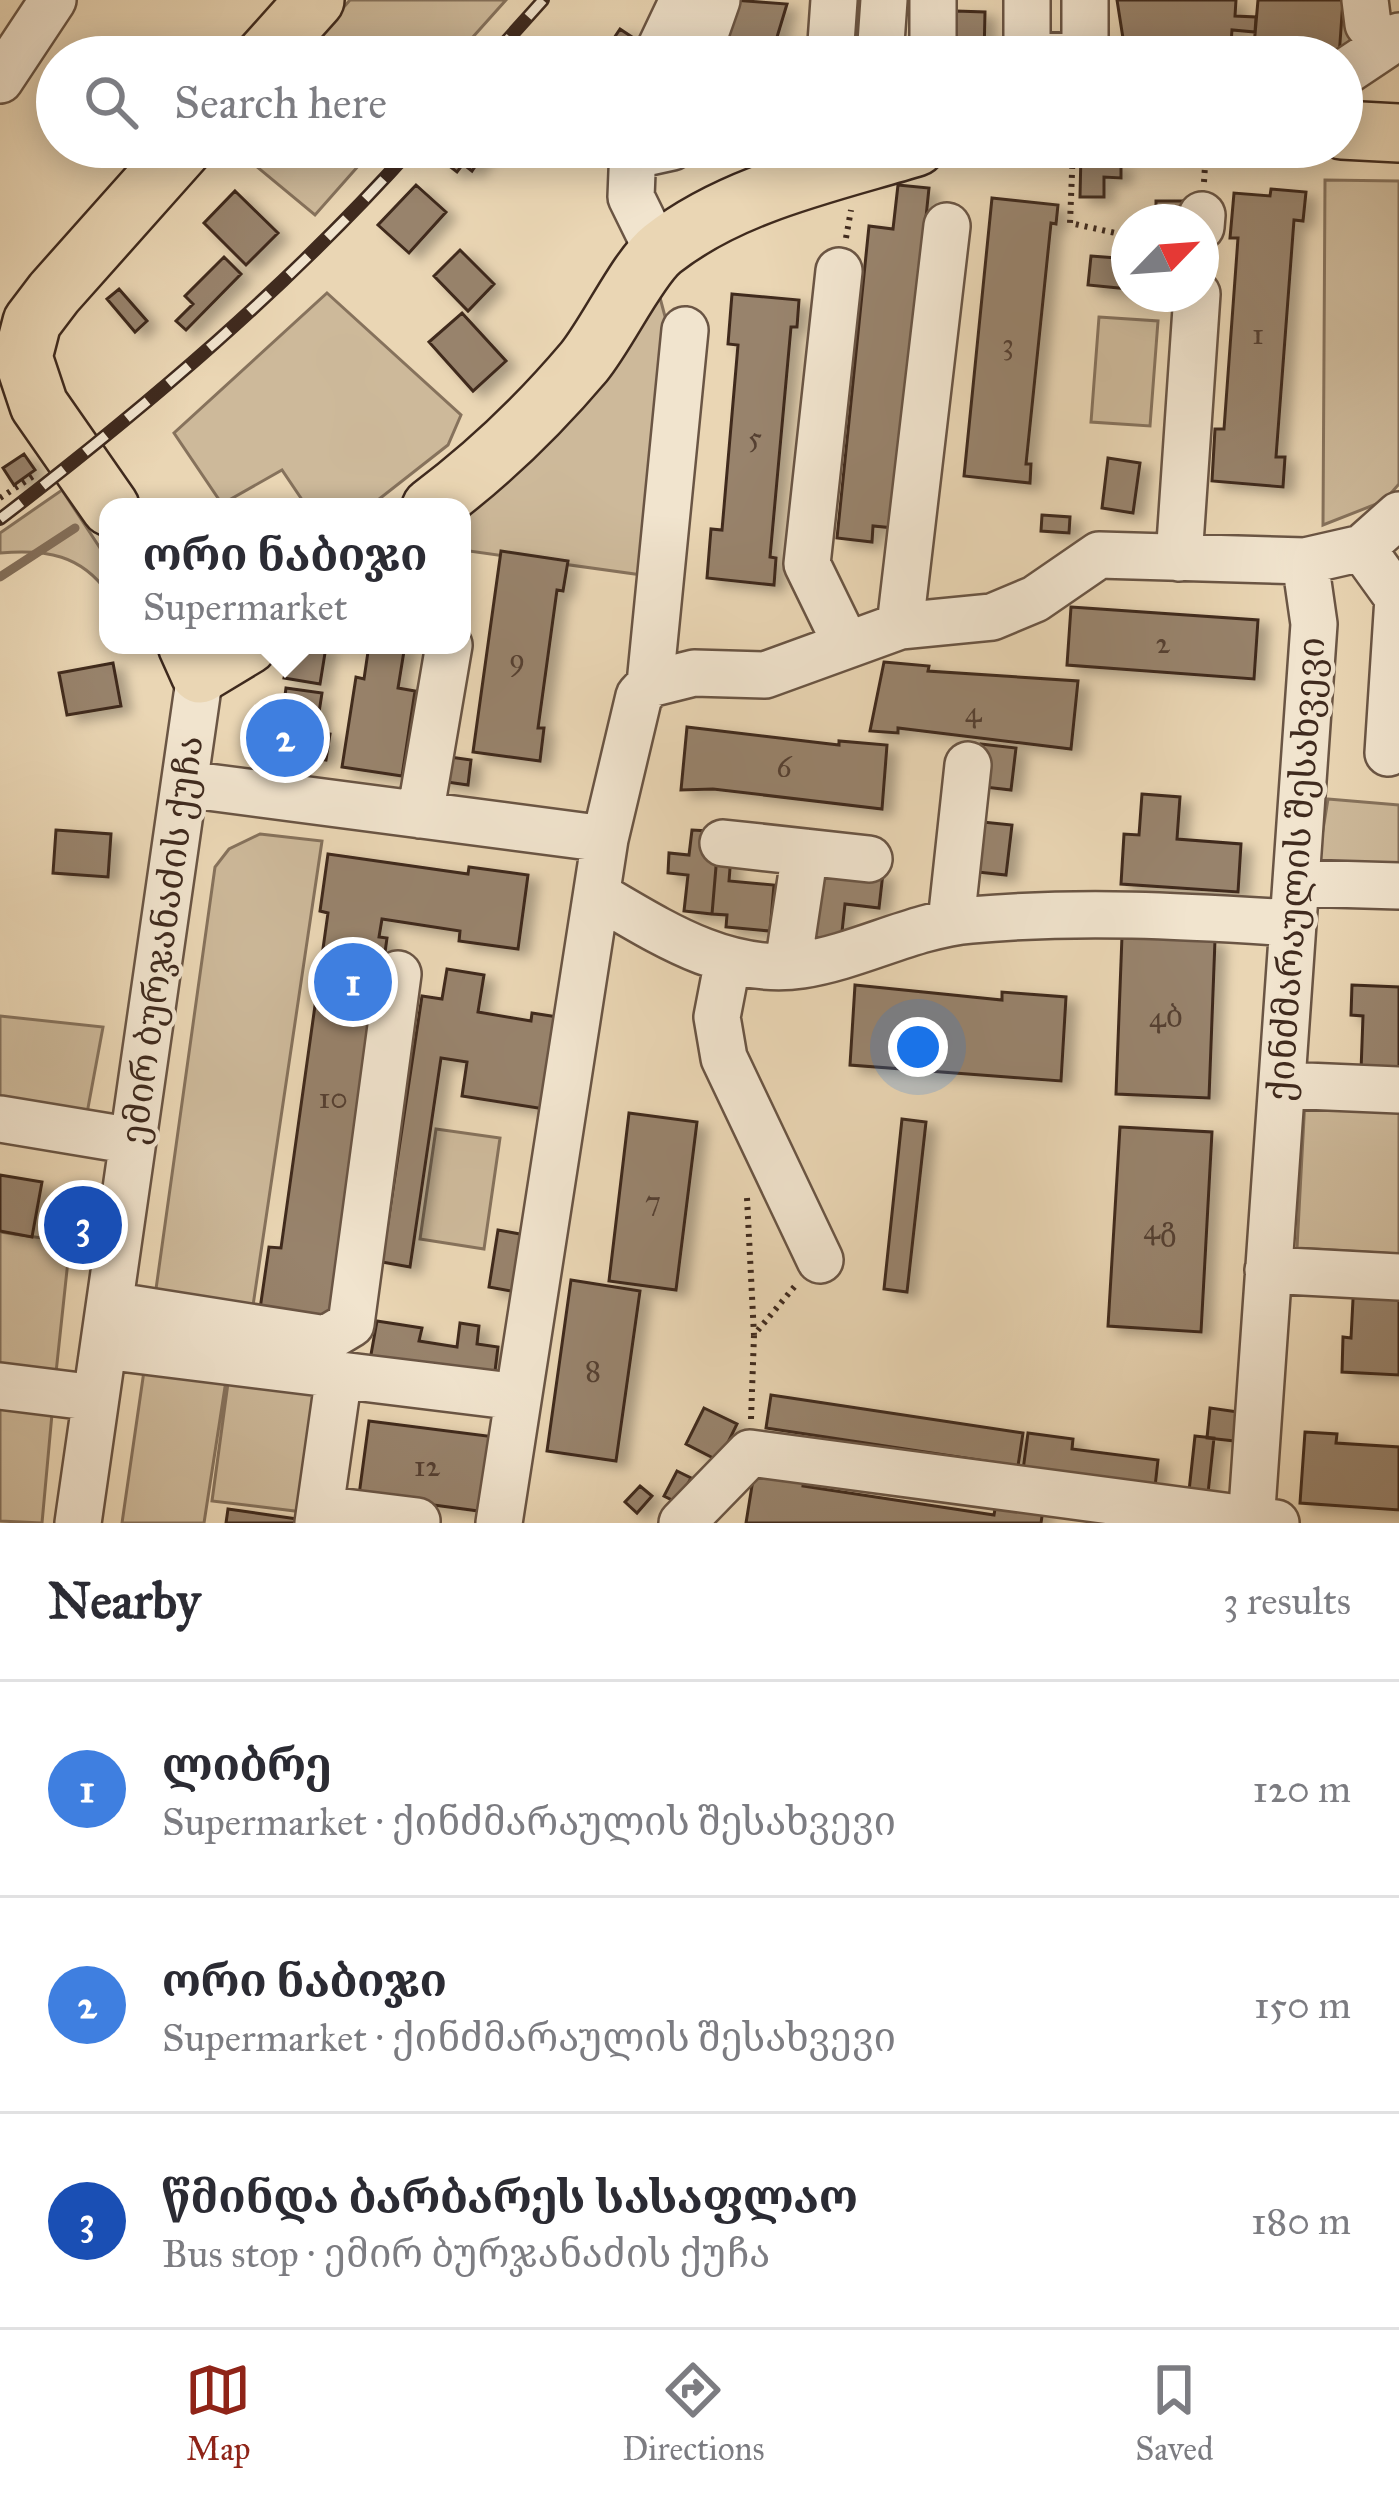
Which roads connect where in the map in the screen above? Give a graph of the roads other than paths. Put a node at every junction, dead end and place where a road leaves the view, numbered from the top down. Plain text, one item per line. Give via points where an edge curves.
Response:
1 (53, 0) edge
2 (315, 0) edge
3 (683, 0) edge
4 (717, 0) edge
5 (834, 0) edge
6 (884, 0) edge
7 (933, 0) edge
8 (1027, 0) edge
9 (1085, 0) edge
10 (1365, 0) edge
11 (283, 36) edge
12 (666, 36) edge
13 (704, 36) edge
14 (831, 36) edge
15 (881, 36) edge
16 (933, 36) edge
17 (1027, 36) edge
18 (1086, 36) edge
19 (1392, 40) edge
20 (1363, 60) edge
21 (0, 80) edge
22 (1363, 131) edge
23 (1399, 133) edge
24 (165, 168) edge
25 (640, 168) edge
26 (853, 168) edge
27 (947, 226) dead end
28 (658, 252) junction
29 (839, 271) road end
30 (1196, 312) edge
31 (685, 330) dead end
32 (11, 353) edge
33 (104, 498) edge
34 (441, 498) edge
35 (1389, 525) edge
36 (1179, 558) junction
37 (1305, 561) junction
38 (901, 626) junction
39 (846, 644) junction
40 (447, 654) edge
41 (194, 660) edge
42 (650, 684) junction
43 (1388, 752) dead end
44 (968, 765) dead end
45 (185, 784) junction
46 (420, 815) junction
47 (605, 839) junction
48 (723, 842) dead end
49 (805, 852) junction
50 (869, 859) dead end
51 (1399, 886) edge
52 (597, 895) junction
53 (1294, 903) junction
54 (951, 922) junction
55 (728, 960) junction
56 (788, 965) junction
57 (398, 974) dead end
58 (1282, 1085) junction
59 (1399, 1090) edge
60 (0, 1119) edge
61 (134, 1141) junction
62 (820, 1260) road end
63 (1268, 1270) junction
64 (1399, 1277) edge
65 (107, 1326) junction
66 (339, 1375) junction
67 (0, 1386) edge
68 (518, 1397) junction
69 (96, 1399) junction
70 (1117, 1514) edge
71 (319, 1516) edge
72 (418, 1521) edge
73 (1259, 1522) edge
74 (78, 1523) edge
75 (499, 1523) edge
76 (682, 1523) edge

1 - 21 street
2 - 11 main road
3 - 12 street
4 - 13 street
5 - 14 street
6 - 15 street
7 - 16 street
8 - 17 street
9 - 18 street
10 - 19 street via 1369,24
19 - 20 street
22 - 23 main road
24 - 32 main road
25 - 28 street via 631,197
26 - 28 main road via 734,208
27 - 38 street
28 - 34 main road via 583,363
29 - 39 street via 807,565
30 - 36 street
31 - 42 street
32 - 33 main road
35 - 37 street
35 - 43 street via 1398,598
36 - 37 street
36 - 38 street via 1099,555 992,617
37 - 53 street, ქინძმარაულის შესახვევი via 1314,624
38 - 39 street
39 - 42 street via 766,675 694,674
40 - 46 street
41 - 45 street, ემირ ბურჯანაძის ქუჩა
42 - 47 street via 639,695
44 - 54 street
45 - 46 street
45 - 61 street, ემირ ბურჯანაძის ქუჩა
46 - 47 street
47 - 52 street
48 - 49 street
49 - 50 street
49 - 56 street
51 - 53 street
52 - 55 street
52 - 68 street
53 - 54 street
53 - 58 street, ქინძმარაულის შესახვევი
54 - 56 street
55 - 56 street
55 - 62 street via 717,1017 724,1058
57 - 65 street via 351,1324 326,1339
58 - 59 street
58 - 63 street, ქინძმარაულის შესახვევი
60 - 61 street
61 - 65 street, ემირ ბურჯანაძის ქუჩა
63 - 64 street
63 - 73 street, ქინძმარაულის შესახვევი
65 - 66 street
65 - 69 street, ემირ ბურჯანაძის ქუჩა
66 - 68 street
66 - 71 street
67 - 69 street
68 - 75 street
69 - 74 street, ემირ ბურჯანაძის ქუჩა
70 - 73 street, ქინძმარაულის შესახვევი
70 - 76 street, ქინძმარაულის შესახვევი via 750,1453
71 - 72 street

